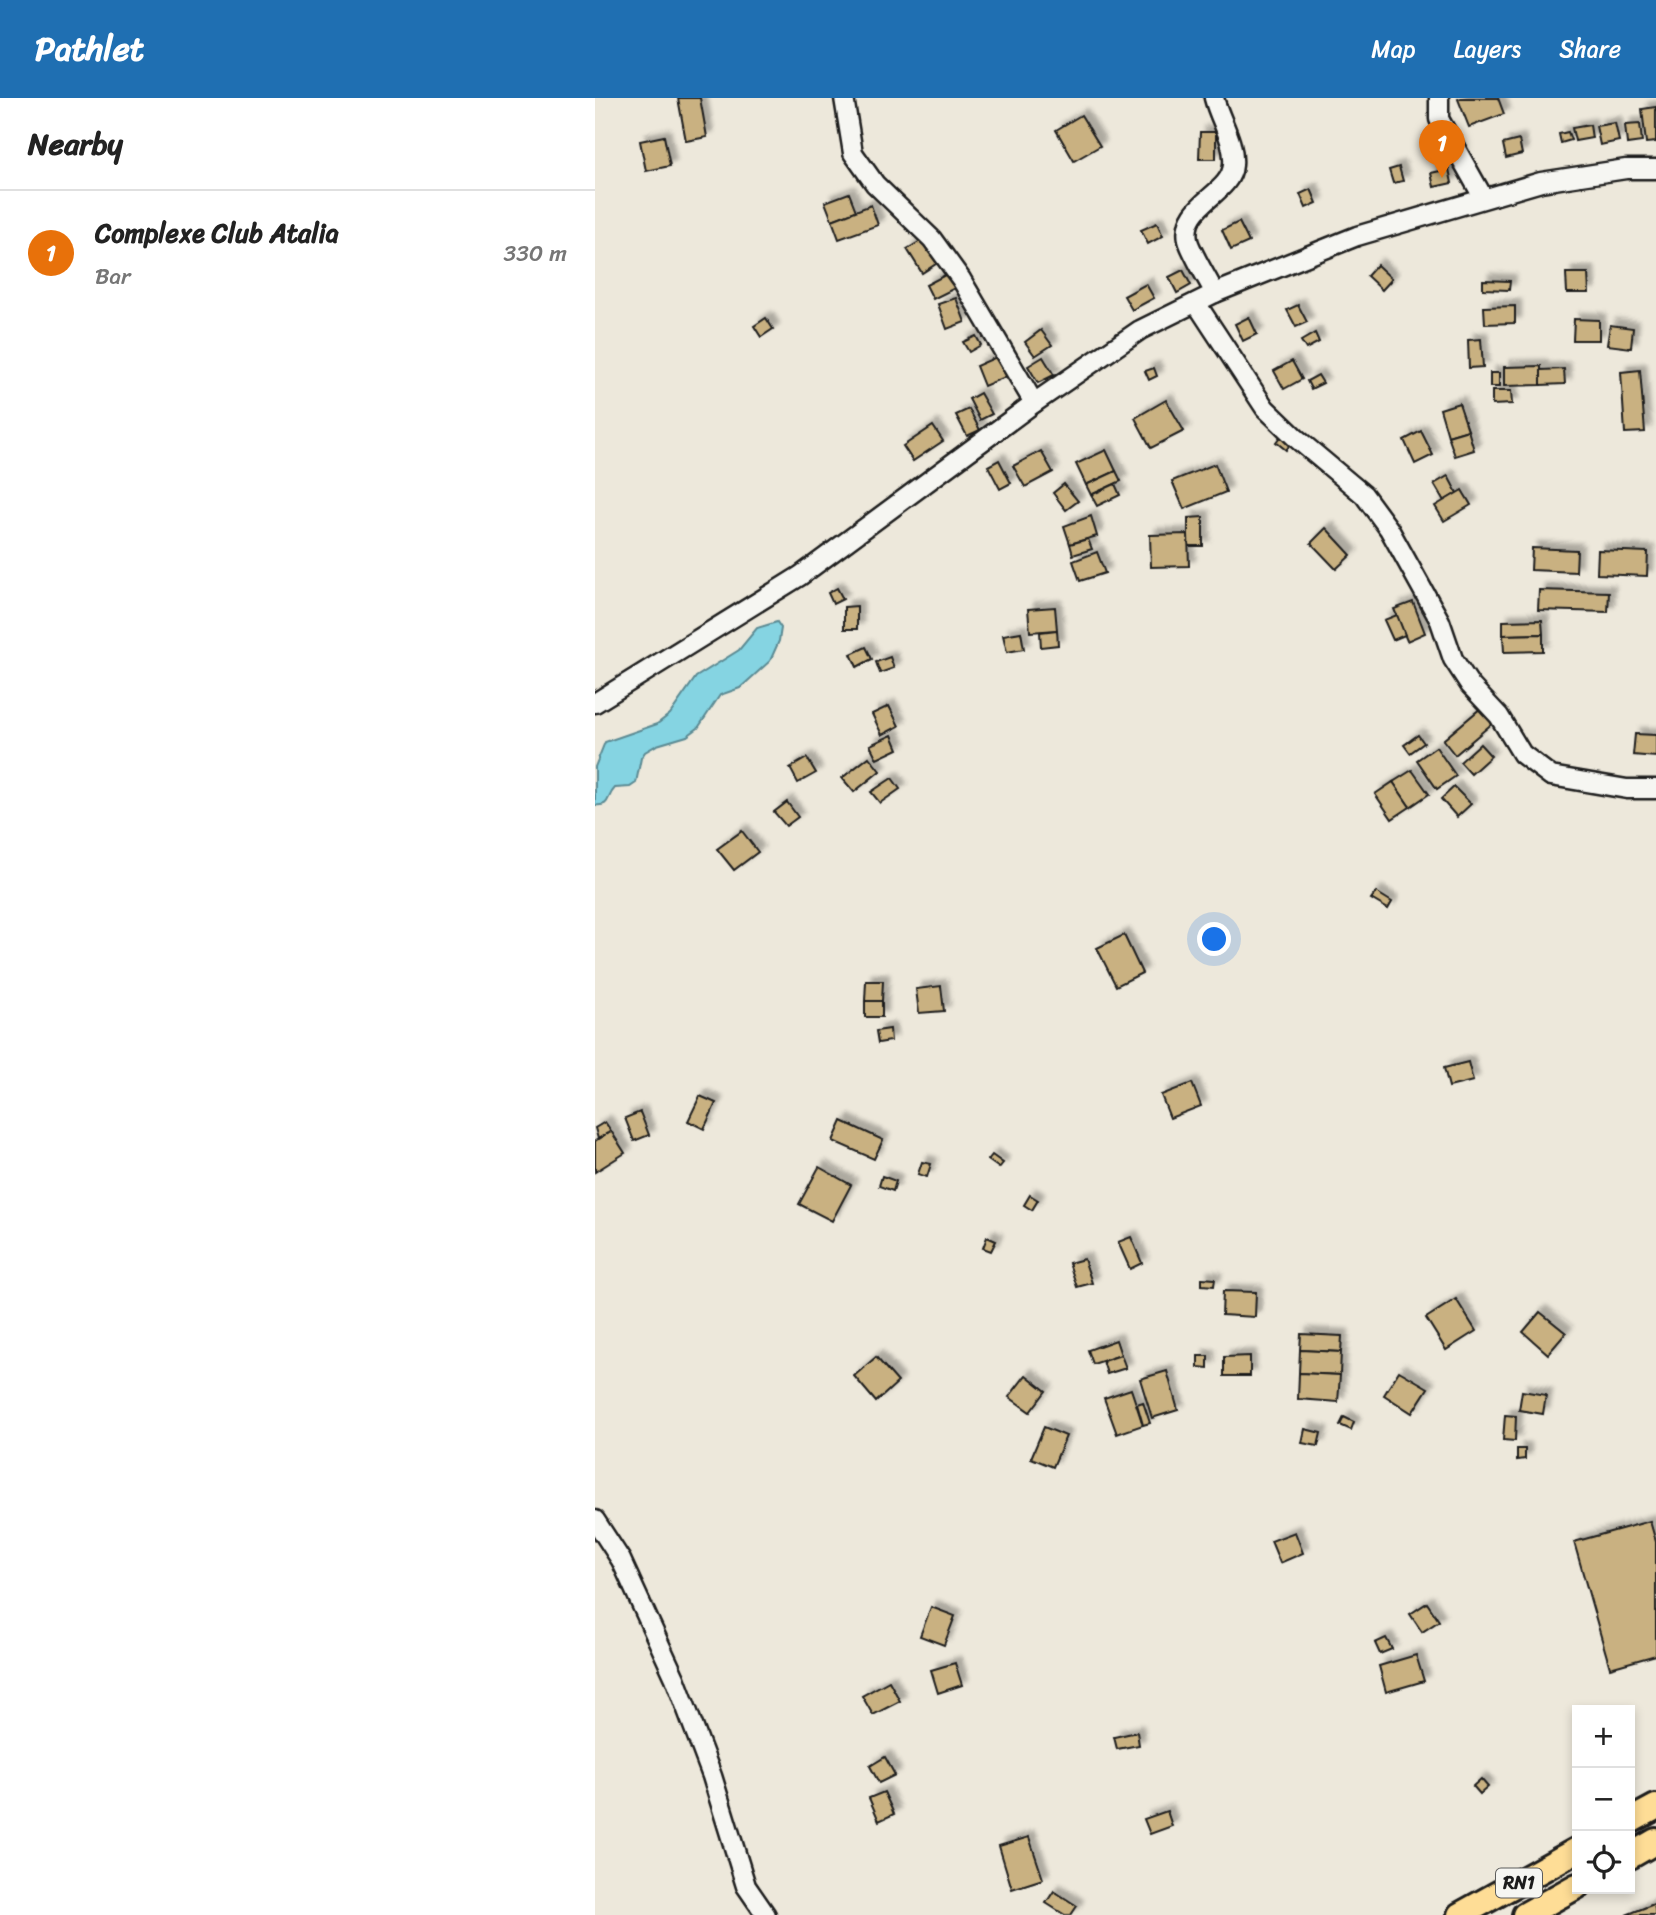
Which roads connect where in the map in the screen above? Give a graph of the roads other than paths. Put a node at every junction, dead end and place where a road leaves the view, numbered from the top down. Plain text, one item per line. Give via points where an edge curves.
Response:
1 (844, 98) edge
2 (1214, 98) edge
3 (1439, 98) edge
4 (1656, 169) edge
5 (1483, 197) junction
6 (1215, 293) junction
7 (1196, 303) junction
8 (1034, 403) junction
9 (595, 703) edge
10 (1656, 789) edge
11 (595, 1520) edge
12 (1656, 1807) edge
13 (1635, 1818) edge
14 (1656, 1841) edge
15 (1572, 1853) edge
16 (1635, 1853) edge
17 (1572, 1889) edge
18 (766, 1915) edge
19 (1460, 1915) edge
20 (1525, 1915) edge

1 - 8 street via 853,153 875,184 932,239 961,279
2 - 6 street via 1233,146 1233,169 1187,226 1188,244
3 - 5 street via 1440,119
4 - 5 street via 1564,178
5 - 6 street via 1357,236
6 - 7 street
7 - 8 street via 1140,330
7 - 10 street via 1265,408 1364,495 1389,529 1440,621 1453,659 1499,716 1522,754 1551,776 1627,789
8 - 9 street via 800,576
11 - 18 street via 621,1560 675,1678 746,1886
12 - 13 highway
14 - 16 highway
15 - 19 highway, RN1
17 - 20 highway, RN1

